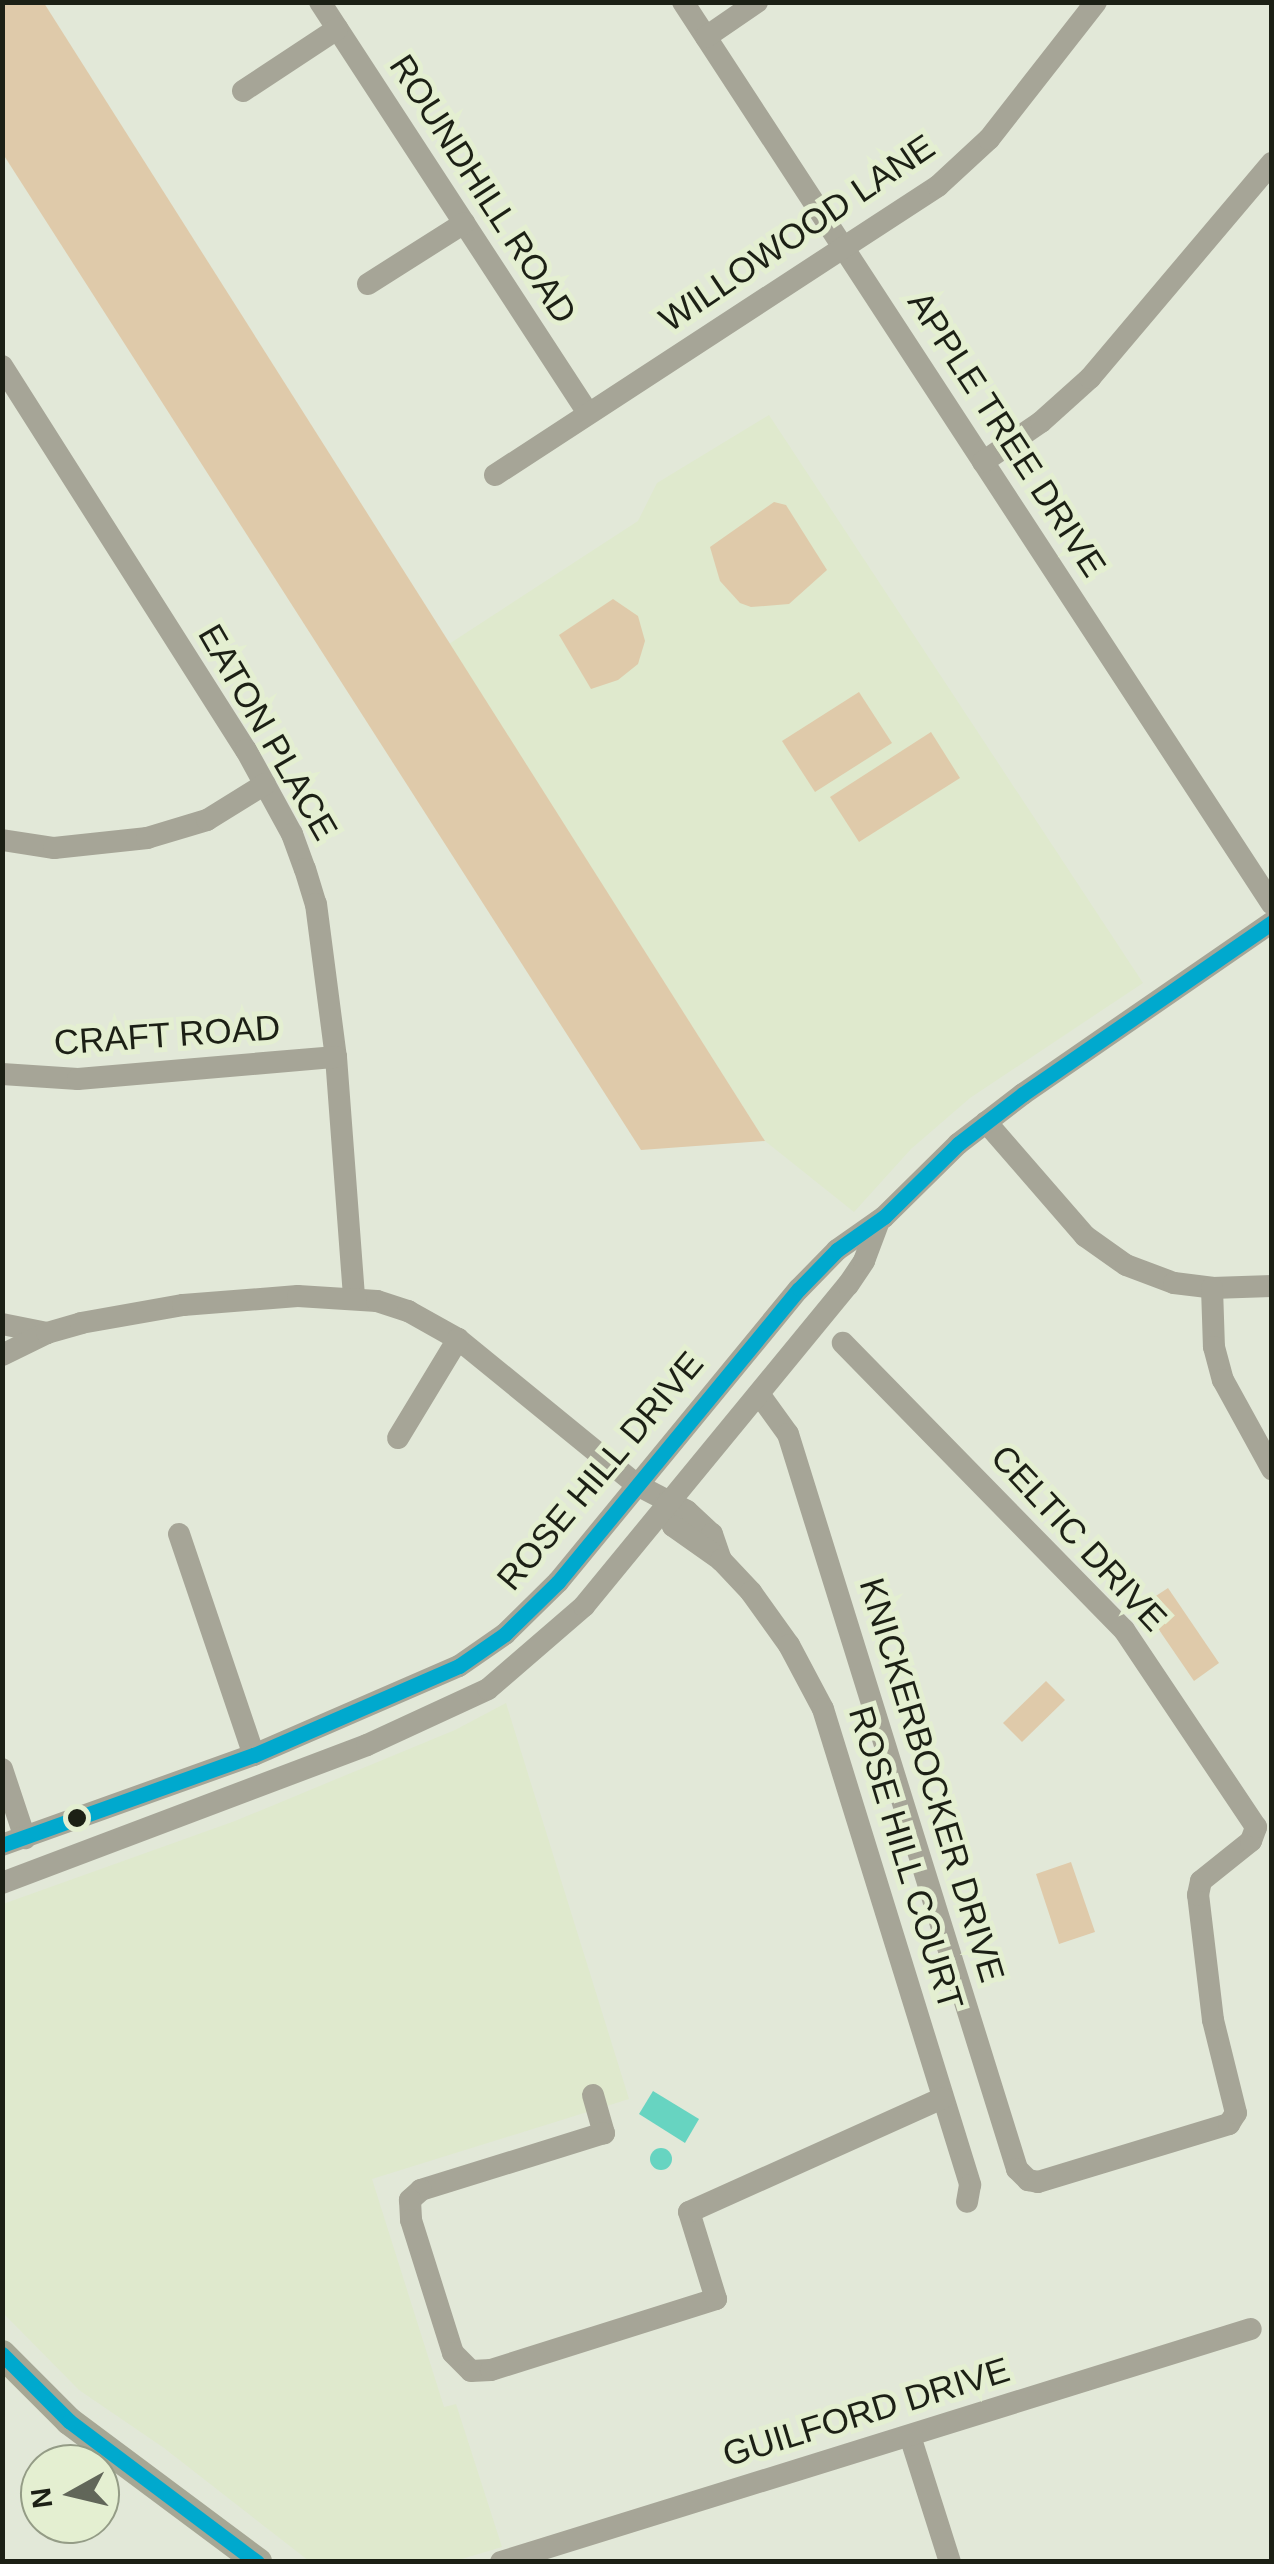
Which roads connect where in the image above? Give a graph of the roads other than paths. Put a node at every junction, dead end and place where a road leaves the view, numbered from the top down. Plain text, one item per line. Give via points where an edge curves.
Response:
1 (320, 2) edge
2 (683, 2) edge
3 (758, 2) edge
4 (1096, 2) edge
5 (337, 29) junction
6 (706, 37) junction
7 (243, 90) dead end
8 (1272, 163) edge
9 (464, 223) junction
10 (844, 248) junction
11 (368, 284) dead end
12 (2, 366) edge
13 (588, 414) junction
14 (982, 462) junction
15 (494, 475) dead end
16 (264, 784) junction
17 (2, 840) edge
18 (1272, 904) edge
19 (1272, 922) edge
20 (336, 1057) junction
21 (2, 1074) edge
22 (986, 1122) junction
23 (879, 1220) junction
24 (1272, 1286) edge
25 (1212, 1288) junction
26 (354, 1297) junction
27 (2, 1324) edge
28 (47, 1333) junction
29 (458, 1339) junction
30 (843, 1343) dead end
31 (2, 1354) edge
32 (758, 1394) junction
33 (398, 1438) dead end
34 (1272, 1469) edge
35 (652, 1495) junction
36 (179, 1534) dead end
37 (254, 1755) junction
38 (2, 1769) edge
39 (14, 1841) edge
40 (2, 1883) edge
41 (594, 2095) dead end
42 (944, 2098) junction
43 (1038, 2182) joint
44 (968, 2202) dead end
45 (1251, 2329) dead end
46 (2, 2354) edge
47 (910, 2436) junction
48 (258, 2562) edge
49 (501, 2562) edge
50 (950, 2562) edge

1 - 5 street, ROUNDHILL ROAD
2 - 6 street, APPLE TREE DRIVE
3 - 6 street
4 - 10 street, WILLOWOOD LANE via 965,164
5 - 7 street
5 - 9 street, ROUNDHILL ROAD
6 - 10 street, APPLE TREE DRIVE
8 - 14 street via 1090,378
9 - 11 street
9 - 13 street, ROUNDHILL ROAD
10 - 13 street, WILLOWOOD LANE
10 - 14 street, APPLE TREE DRIVE
12 - 16 street, EATON PLACE
13 - 15 street, WILLOWOOD LANE
14 - 18 street, APPLE TREE DRIVE
16 - 17 street via 207,820 147,838 54,848
16 - 20 street, EATON PLACE via 292,834 316,904
19 - 22 street, ROSE HILL DRIVE
20 - 21 street, CRAFT ROAD via 78,1079
20 - 26 street, EATON PLACE
22 - 23 street, ROSE HILL DRIVE
22 - 25 street via 1100,1248 1158,1278
23 - 32 street, ROSE HILL DRIVE via 848,1285
23 - 35 street, ROSE HILL DRIVE via 798,1288
24 - 25 street
25 - 34 street via 1214,1347 1223,1380
26 - 28 street, ROSE HILL COURT via 183,1305
26 - 29 street, ROSE HILL COURT via 408,1311
27 - 28 street
28 - 31 street
29 - 33 street
29 - 35 street, ROSE HILL COURT
30 - 43 street, CELTIC DRIVE via 1124,1630 1256,1827 1251,1841 1201,1881 1198,1895 1214,2020 1236,2113 1229,2124
32 - 35 street, ROSE HILL DRIVE
32 - 43 street, KNICKERBOCKER DRIVE via 788,1434 1017,2169
35 - 37 street, ROSE HILL DRIVE via 482,1651
35 - 40 street, ROSE HILL DRIVE via 569,1623 468,1700 244,1795
35 - 42 street, ROSE HILL COURT via 672,1526 721,1560 751,1592 823,1709
36 - 37 street
37 - 39 street, ROSE HILL DRIVE
38 - 39 street
41 - 42 street via 604,2133 421,2190 410,2200 453,2353 464,2367 480,2372 716,2299 689,2212
42 - 44 street, ROSE HILL COURT via 970,2184
45 - 47 street, GUILFORD DRIVE
46 - 48 main road via 70,2421
47 - 49 street, GUILFORD DRIVE
47 - 50 street

